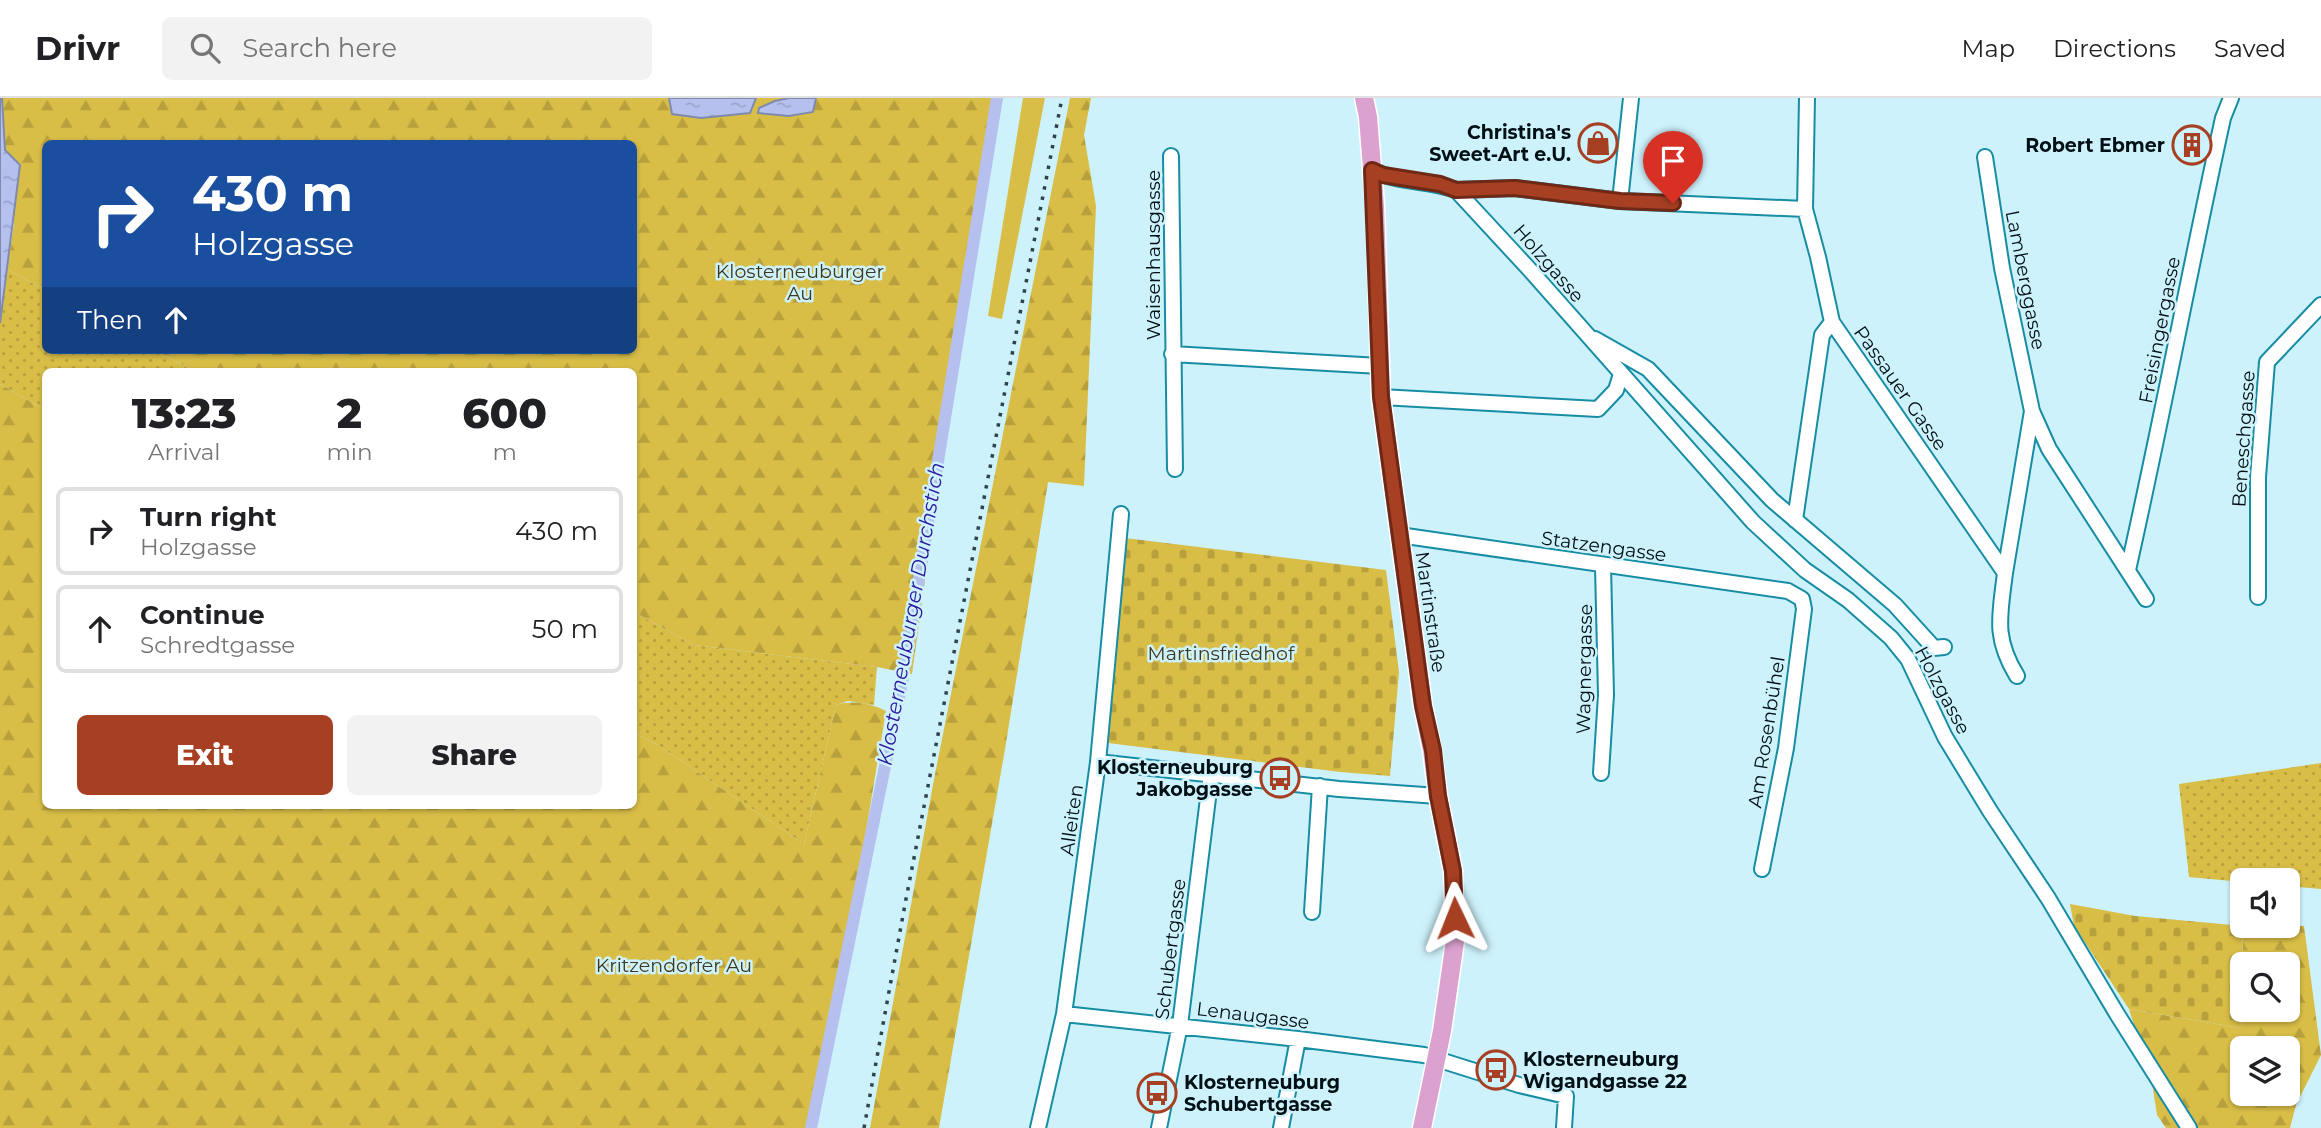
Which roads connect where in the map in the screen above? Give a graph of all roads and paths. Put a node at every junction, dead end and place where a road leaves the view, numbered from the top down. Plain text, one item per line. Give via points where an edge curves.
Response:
1 (1364, 98) edge
2 (1631, 98) edge
3 (1807, 98) edge
4 (2231, 98) edge
5 (1171, 156) dead end
6 (1985, 157) dead end
7 (1372, 170) junction
8 (1456, 190) junction
9 (1620, 201) junction
10 (1805, 209) junction
11 (2321, 305) edge
12 (1832, 322) junction
13 (1585, 333) junction
14 (1172, 354) junction
15 (1380, 366) junction
16 (1621, 374) junction
17 (1381, 397) junction
18 (2032, 411) junction
19 (1175, 469) dead end
20 (1121, 514) dead end
21 (1795, 520) junction
22 (1399, 535) junction
23 (1603, 565) junction
24 (2128, 569) junction
25 (2006, 573) junction
26 (2258, 597) dead end
27 (2146, 599) dead end
28 (1801, 600) joint
29 (1944, 647) dead end
30 (2017, 676) dead end
31 (1098, 762) junction
32 (1601, 773) dead end
33 (1210, 774) junction
34 (1320, 786) junction
35 (1438, 796) junction
36 (1762, 869) dead end
37 (1312, 912) dead end
38 (1064, 1014) junction
39 (1180, 1025) junction
40 (1297, 1039) junction
41 (1437, 1060) junction
42 (1038, 1128) edge
43 (1159, 1128) edge
44 (1281, 1128) edge
45 (1422, 1128) edge
46 (1564, 1128) edge
47 (2189, 1128) edge

1 - 7 main road, Martinstraße
2 - 9 street
3 - 10 street
4 - 24 street, Freisingergasse via 2192,258
5 - 14 street, Waisenhausgasse
6 - 18 street, Lamberggasse
7 - 8 street
7 - 15 main road, Martinstraße
8 - 9 street via 1515,188
8 - 13 street, Holzgasse
9 - 10 street
10 - 12 street
11 - 26 street, Beneschgasse via 2267,362 2258,478
12 - 21 street, Passauer Gasse via 1822,335
12 - 25 street, Passauer Gasse
13 - 16 street, Holzgasse
13 - 21 street, Holzgasse via 1648,369
14 - 15 street, Waisenhausgasse
14 - 19 street, Waisenhausgasse
15 - 17 main road, Martinstraße
16 - 17 street via 1616,390 1598,409
16 - 47 street, Holzgasse via 1753,522 1891,638 1908,659 1945,737
17 - 22 main road, Martinstraße
18 - 24 street via 2049,449
18 - 25 street
20 - 31 street, Alleiten
21 - 29 street, Holzgasse via 1895,605 1934,648
22 - 23 street, Statzengasse
22 - 35 main road, Martinstraße
23 - 28 street, Statzengasse via 1788,592
23 - 32 street, Wagnergasse via 1606,695
24 - 27 street
25 - 30 street via 1999,629 2007,660
28 - 36 street, Am Rosenbühel via 1804,609 1786,748
31 - 33 street
31 - 38 street, Alleiten
33 - 34 street
33 - 39 street, Schubertgasse
34 - 35 street
34 - 37 street
35 - 41 main road, Martinstraße via 1453,871 1455,941
38 - 39 street, Lenaugasse
38 - 42 street, Alleiten
39 - 40 street, Lenaugasse
39 - 43 street, Schubertgasse
40 - 41 street, Lenaugasse
40 - 44 street
41 - 45 main road, Martinstraße
41 - 46 street, Lenaugasse via 1566,1096

